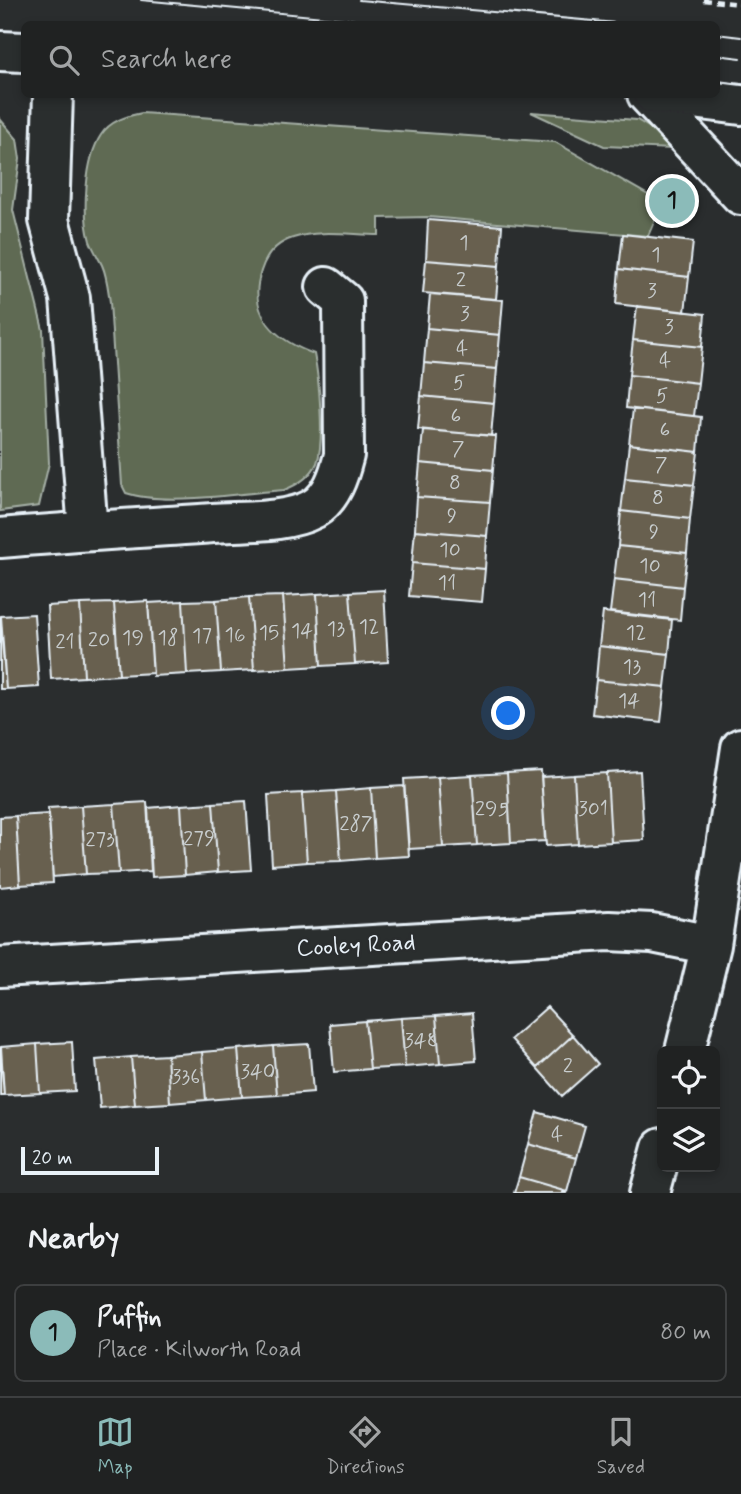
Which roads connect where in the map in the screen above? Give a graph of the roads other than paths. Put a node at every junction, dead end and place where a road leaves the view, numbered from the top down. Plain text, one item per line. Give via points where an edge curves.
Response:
1 (0, 51) edge
2 (21, 52) edge
3 (52, 98) edge
4 (652, 98) edge
5 (685, 98) edge
6 (741, 105) edge
7 (741, 195) edge
8 (326, 287) dead end
9 (88, 531) junction
10 (0, 538) edge
11 (741, 748) edge
12 (711, 944) junction
13 (0, 967) edge
14 (686, 1046) edge
15 (657, 1167) edge
16 (650, 1193) edge

1 - 2 street
3 - 9 street via 49,220 69,298
4 - 7 street
5 - 6 street
8 - 9 street via 343,301 344,455 330,493 298,516
9 - 10 street
11 - 12 street
12 - 13 street, Cooley Road via 610,931
12 - 14 street
15 - 16 street

